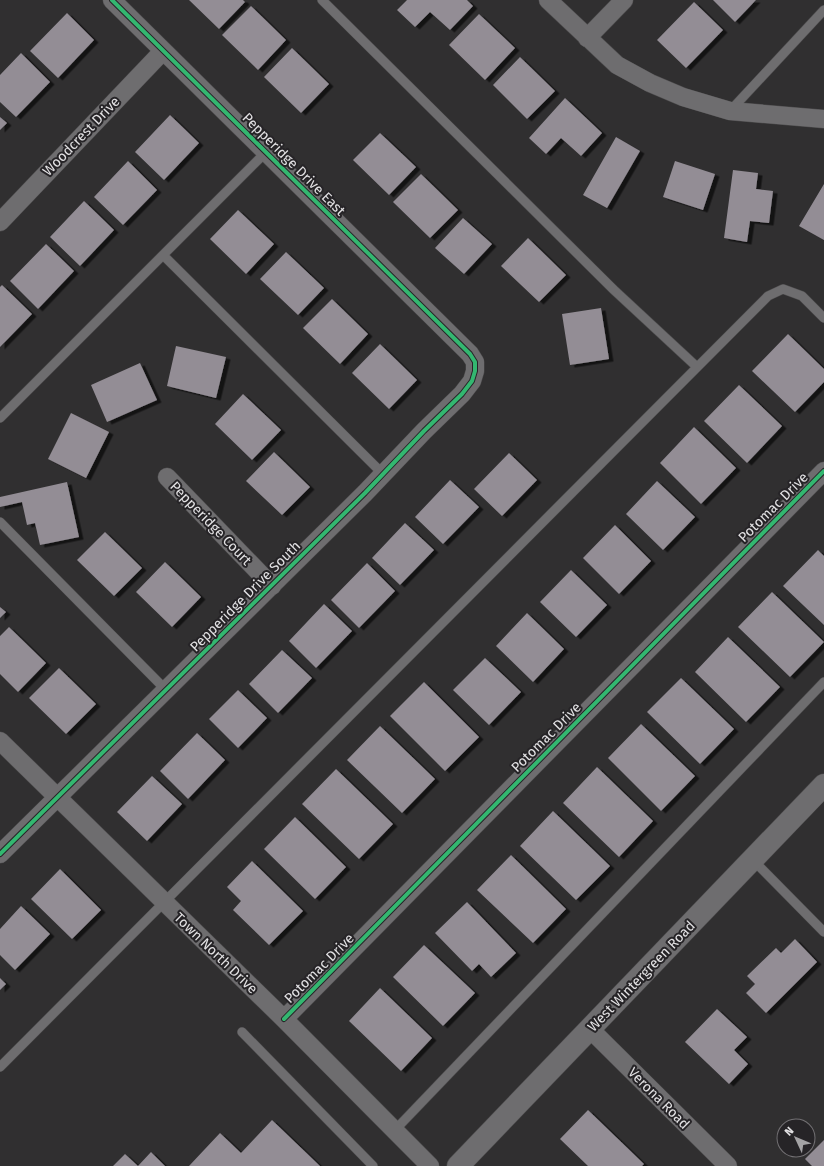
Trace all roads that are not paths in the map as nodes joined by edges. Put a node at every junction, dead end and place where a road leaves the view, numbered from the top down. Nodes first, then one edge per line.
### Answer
1 (112, 0) edge
2 (322, 0) edge
3 (548, 0) edge
4 (624, 0) edge
5 (824, 10) edge
6 (587, 38) junction
7 (163, 50) junction
8 (730, 111) junction
9 (824, 119) edge
10 (266, 152) junction
11 (0, 222) edge
12 (163, 255) junction
13 (824, 318) edge
14 (461, 344) joint
15 (696, 367) junction
16 (0, 418) edge
17 (824, 471) edge
18 (383, 474) junction
19 (166, 477) dead end
20 (0, 522) edge
21 (272, 586) junction
22 (824, 682) edge
23 (166, 690) junction
24 (0, 741) edge
25 (824, 784) edge
26 (57, 798) junction
27 (0, 854) edge
28 (752, 860) junction
29 (163, 901) junction
30 (824, 932) edge
31 (284, 1019) junction
32 (590, 1029) junction
33 (242, 1032) dead end
34 (0, 1067) edge
35 (395, 1130) junction
36 (372, 1166) edge
37 (430, 1166) edge
38 (458, 1166) edge
39 (728, 1166) edge

1 - 7 street, Pepperidge Drive East
2 - 15 lane
3 - 6 street
4 - 6 street
5 - 8 lane
6 - 8 street
7 - 10 street, Pepperidge Drive East
7 - 11 street, Woodcrest Drive
8 - 9 street
10 - 12 lane
10 - 14 street, Pepperidge Drive East
12 - 16 lane
12 - 18 lane
13 - 15 lane
14 - 18 street, Pepperidge Drive South
15 - 29 lane
17 - 31 street, Potomac Drive
18 - 21 street, Pepperidge Drive South
19 - 21 street, Pepperidge Court
20 - 23 lane
21 - 23 street, Pepperidge Drive South
22 - 35 lane
23 - 26 street, Pepperidge Drive South
24 - 26 street, Town North Drive
25 - 28 street, West Wintergreen Road
26 - 27 street, Pepperidge Drive South
26 - 29 street, Town North Drive
28 - 30 lane
28 - 32 street, West Wintergreen Road
29 - 31 street, Town North Drive
29 - 34 lane
31 - 35 street, Town North Drive
32 - 38 street, West Wintergreen Road
32 - 39 street, Verona Road
33 - 36 lane
35 - 37 street, Town North Drive

